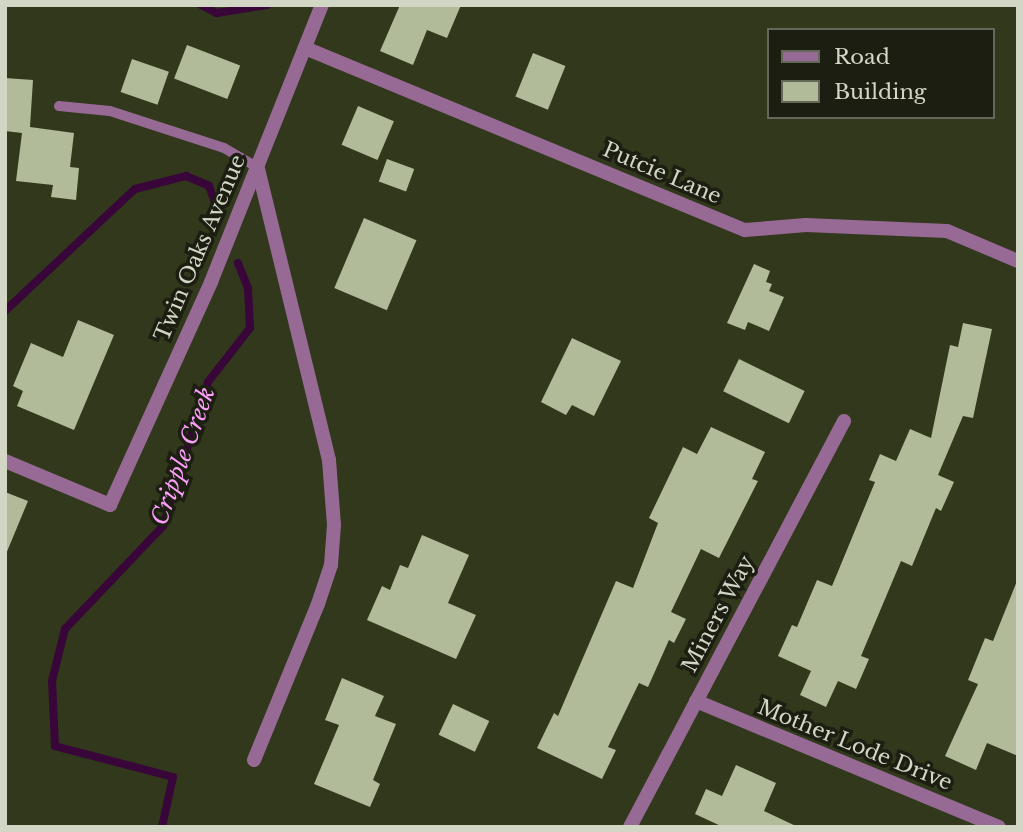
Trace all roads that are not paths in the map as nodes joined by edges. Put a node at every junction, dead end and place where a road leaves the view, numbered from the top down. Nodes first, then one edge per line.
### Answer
1 (322, 5) edge
2 (305, 48) junction
3 (59, 106) dead end
4 (258, 168) junction
5 (1018, 261) edge
6 (844, 421) dead end
7 (5, 461) edge
8 (696, 701) junction
9 (254, 760) dead end
10 (630, 827) edge
11 (999, 827) edge

1 - 2 street, Twin Oaks Avenue
2 - 4 street, Twin Oaks Avenue
2 - 5 street, Putcie Lane
3 - 4 lane
4 - 7 street, Twin Oaks Avenue
4 - 9 street
6 - 8 street, Miners Way
8 - 10 street, Miners Way
8 - 11 street, Mother Lode Drive

